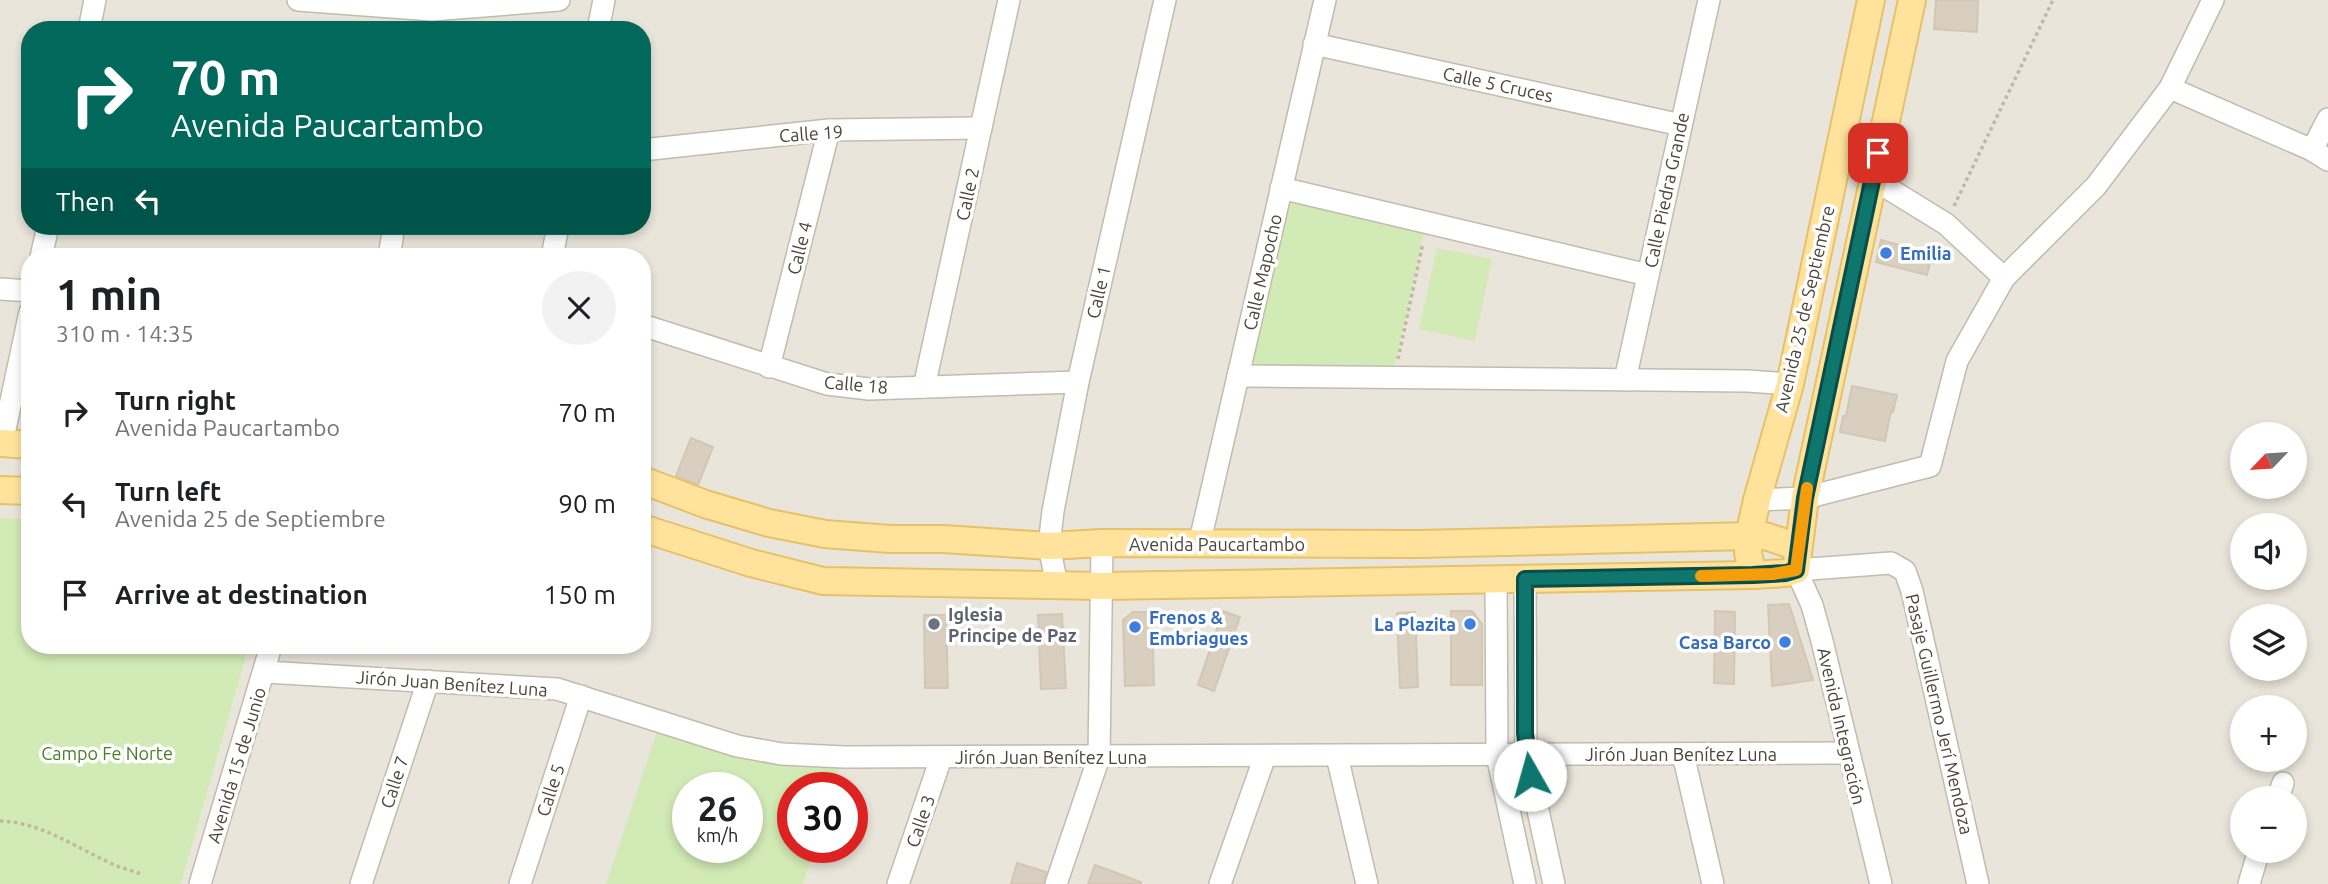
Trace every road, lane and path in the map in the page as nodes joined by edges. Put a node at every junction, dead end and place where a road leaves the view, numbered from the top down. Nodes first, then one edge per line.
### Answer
1 (95, 0) edge
2 (298, 0) edge
3 (559, 0) edge
4 (604, 0) edge
5 (1009, 0) edge
6 (1165, 0) edge
7 (1325, 0) edge
8 (1709, 0) edge
9 (1871, 0) edge
10 (1912, 0) edge
11 (2053, 0) edge
12 (2213, 0) edge
13 (430, 20) edge
14 (91, 21) edge
15 (600, 21) edge
16 (1314, 44) junction
17 (2170, 88) junction
18 (2328, 119) edge
19 (1681, 125) junction
20 (981, 128) junction
21 (829, 130) junction
22 (651, 148) edge
23 (2320, 155) edge
24 (1873, 178) junction
25 (1281, 188) junction
26 (1427, 223) junction
27 (1946, 225) junction
28 (1647, 275) junction
29 (2004, 278) junction
30 (0, 289) edge
31 (21, 290) edge
32 (651, 328) edge
33 (21, 353) edge
34 (769, 367) junction
35 (1238, 376) junction
36 (1394, 378) junction
37 (1625, 380) junction
38 (1078, 382) junction
39 (1790, 384) junction
40 (924, 387) junction
41 (1, 443) edge
42 (21, 444) edge
43 (651, 484) edge
44 (0, 490) edge
45 (21, 491) edge
46 (1805, 498) junction
47 (1757, 500) junction
48 (651, 531) edge
49 (1749, 536) junction
50 (1102, 543) junction
51 (1199, 545) junction
52 (1049, 546) junction
53 (1797, 559) junction
54 (1753, 575) junction
55 (1525, 579) junction
56 (1496, 580) junction
57 (1057, 585) junction
58 (1102, 586) junction
59 (269, 654) edge
60 (265, 672) junction
61 (428, 681) junction
62 (581, 696) junction
63 (1848, 753) junction
64 (1683, 754) junction
65 (1497, 755) junction
66 (1526, 755) junction
67 (1265, 756) junction
68 (1337, 756) junction
69 (1099, 757) junction
70 (941, 758) junction
71 (0, 821) edge
72 (2255, 863) edge
73 (141, 874) dead end
74 (200, 884) edge
75 (361, 884) edge
76 (520, 884) edge
77 (898, 884) edge
78 (1056, 884) edge
79 (1220, 884) edge
80 (1367, 884) edge
81 (1525, 884) edge
82 (1555, 884) edge
83 (1713, 884) edge
84 (1881, 884) edge
85 (1978, 884) edge
86 (2249, 884) edge

1 - 14 street
2 - 13 street
3 - 13 street
4 - 15 street
5 - 20 street, Calle 2
6 - 38 street, Calle 1
7 - 16 street, Calle Mapocho
8 - 19 street, Calle Piedra Grande
9 - 39 main road, Avenida 25 de Septiembre
10 - 24 main road
11 - 27 path
12 - 17 street
16 - 19 street, Calle 5 Cruces
16 - 25 street, Calle Mapocho
17 - 23 street
17 - 29 street
18 - 23 street
19 - 28 street, Calle Piedra Grande
20 - 21 street, Calle 19
20 - 40 street, Calle 2
21 - 22 street, Calle 19
21 - 34 street, Calle 4
24 - 27 street
24 - 46 main road
25 - 26 street
25 - 35 street, Calle Mapocho
26 - 28 street
26 - 36 path
27 - 29 street
28 - 37 street, Calle Piedra Grande
29 - 46 street
30 - 31 street
32 - 34 street, Calle 18
33 - 41 street
34 - 40 street, Calle 18
35 - 36 street
35 - 51 street, Calle Mapocho
36 - 37 street
37 - 39 street
38 - 40 street, Calle 18
38 - 52 street, Calle 1
39 - 47 main road, Avenida 25 de Septiembre
41 - 42 main road
43 - 52 main road, Avenida Paucartambo
44 - 45 main road
46 - 47 street
46 - 53 main road
47 - 49 main road, Avenida 25 de Septiembre
48 - 57 main road
49 - 51 main road, Avenida Paucartambo
49 - 53 main road, Avenida Paucartambo
49 - 54 main road, Avenida 25 de Septiembre
50 - 51 main road, Avenida Paucartambo
50 - 52 main road, Avenida Paucartambo
50 - 58 street
52 - 57 street, Calle 1
53 - 54 main road
53 - 63 street, Avenida Integración
53 - 85 street, Pasaje Guillermo Jerí Mendoza
54 - 55 main road
55 - 56 main road
55 - 66 street
56 - 58 main road
56 - 65 street
57 - 58 main road
58 - 69 street
59 - 60 street, Avenida 15 de Junio
60 - 61 street, Jirón Juan Benítez Luna
60 - 74 street, Avenida 15 de Junio
61 - 62 street, Jirón Juan Benítez Luna
61 - 75 street, Calle 7
62 - 70 street, Jirón Juan Benítez Luna
62 - 76 street, Calle 5
63 - 64 street, Jirón Juan Benítez Luna
63 - 84 street, Avenida Integración
64 - 66 street, Jirón Juan Benítez Luna
64 - 83 street
65 - 66 street, Jirón Juan Benítez Luna
65 - 68 street, Jirón Juan Benítez Luna
65 - 81 street
66 - 82 street
67 - 68 street, Jirón Juan Benítez Luna
67 - 69 street, Jirón Juan Benítez Luna
67 - 79 street
68 - 80 street
69 - 70 street, Jirón Juan Benítez Luna
69 - 78 street
70 - 77 street, Calle 3
71 - 73 path
72 - 86 street

